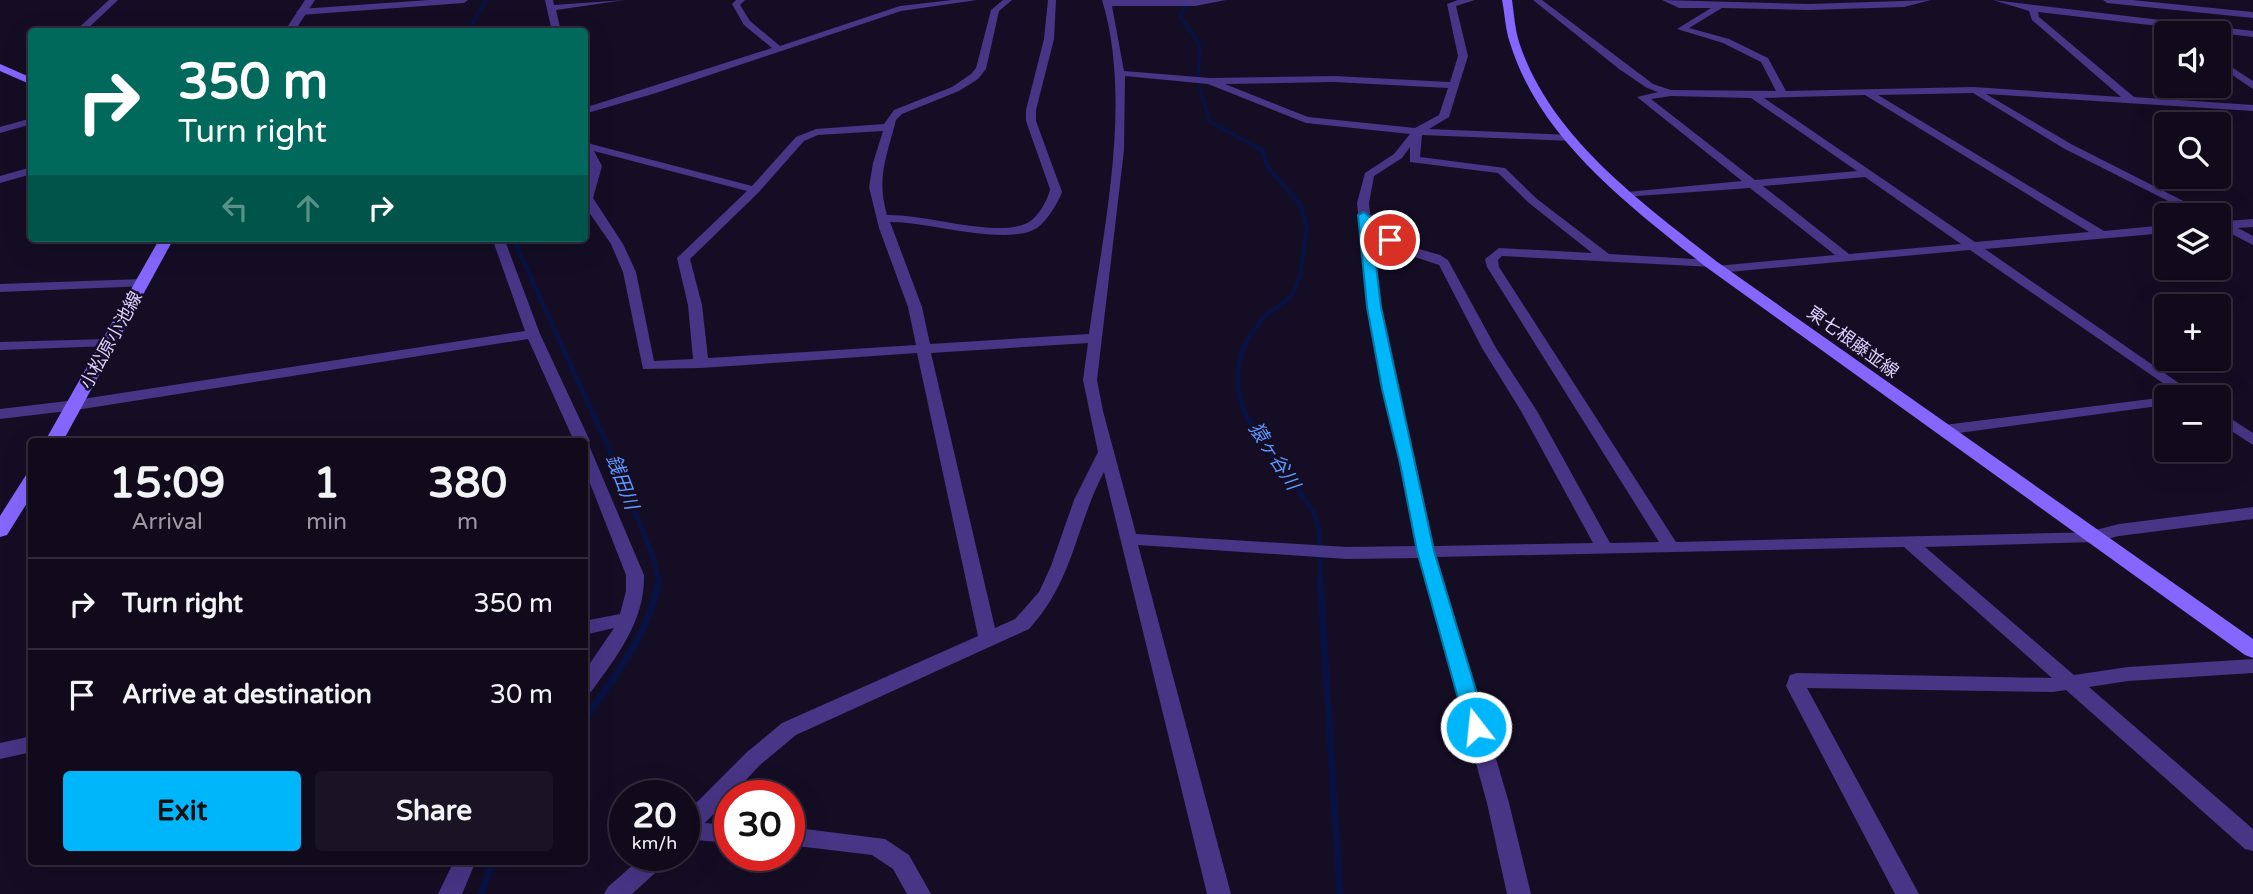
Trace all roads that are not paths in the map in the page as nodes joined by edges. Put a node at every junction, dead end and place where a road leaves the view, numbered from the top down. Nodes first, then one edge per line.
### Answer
1 (114, 0) edge
2 (310, 0) edge
3 (464, 0) edge
4 (621, 0) edge
5 (741, 0) edge
6 (964, 0) edge
7 (973, 0) edge
8 (1008, 0) edge
9 (1052, 0) edge
10 (1222, 0) edge
11 (1471, 0) edge
12 (1507, 0) edge
13 (1536, 0) edge
14 (1666, 0) edge
15 (1927, 0) edge
16 (1997, 0) edge
17 (2061, 0) edge
18 (2107, 0) edge
19 (1106, 1) edge
20 (550, 4) edge
21 (1719, 7) junction
22 (2031, 8) junction
23 (300, 12) junction
24 (2253, 15) edge
25 (2154, 23) edge
26 (82, 28) edge
27 (291, 28) edge
28 (556, 28) edge
29 (2231, 32) edge
30 (2253, 34) edge
31 (779, 49) junction
32 (0, 67) edge
33 (2231, 70) edge
34 (1120, 73) junction
35 (28, 80) edge
36 (1210, 81) junction
37 (1455, 85) junction
38 (2253, 86) edge
39 (1973, 90) junction
40 (1865, 92) junction
41 (1670, 93) junction
42 (1782, 94) junction
43 (1753, 95) junction
44 (2131, 100) junction
45 (2253, 108) edge
46 (588, 110) edge
47 (28, 122) edge
48 (889, 127) junction
49 (0, 130) edge
50 (1417, 131) junction
51 (1572, 138) junction
52 (588, 144) edge
53 (588, 148) edge
54 (28, 171) edge
55 (1866, 174) junction
56 (0, 180) edge
57 (1749, 183) junction
58 (755, 190) junction
59 (588, 194) edge
60 (1627, 195) junction
61 (588, 200) edge
62 (2181, 203) edge
63 (1364, 215) junction
64 (883, 219) junction
65 (2253, 223) edge
66 (2231, 224) edge
67 (2231, 229) edge
68 (2154, 230) edge
69 (2101, 234) junction
70 (2253, 241) edge
71 (165, 242) edge
72 (499, 242) edge
73 (1974, 246) junction
74 (1844, 256) junction
75 (1607, 259) junction
76 (1715, 266) junction
77 (142, 283) junction
78 (0, 288) edge
79 (533, 334) junction
80 (1097, 338) junction
81 (107, 343) junction
82 (0, 346) edge
83 (923, 348) junction
84 (701, 364) junction
85 (2175, 385) edge
86 (2154, 403) edge
87 (76, 405) junction
88 (0, 414) edge
89 (2231, 424) edge
90 (1944, 430) junction
91 (56, 438) edge
92 (581, 438) edge
93 (2253, 440) edge
94 (1107, 451) junction
95 (588, 457) edge
96 (28, 486) edge
97 (2253, 513) edge
98 (0, 531) edge
99 (2095, 536) junction
100 (1128, 539) junction
101 (1909, 542) junction
102 (1671, 548) junction
103 (1605, 549) junction
104 (1426, 551) junction
105 (627, 619) junction
106 (588, 627) edge
107 (989, 640) junction
108 (2253, 650) edge
109 (2253, 666) edge
110 (588, 681) edge
111 (2067, 681) junction
112 (28, 745) edge
113 (0, 751) edge
114 (700, 813) edge
115 (805, 838) edge
116 (2253, 842) edge
117 (463, 865) edge
118 (641, 871) edge
119 (450, 894) edge
120 (616, 894) edge
121 (919, 894) edge
122 (1219, 894) edge
123 (1520, 894) edge
124 (1907, 894) edge

1 - 26 street
2 - 23 street
3 - 23 street
4 - 20 street
5 - 31 street
6 - 7 street
6 - 31 street
8 - 48 street
9 - 64 street
10 - 19 street
11 - 37 street
12 - 51 main road, 東七根藤並線
13 - 41 street
14 - 21 street
15 - 21 street
16 - 22 street
17 - 22 street
18 - 24 street
19 - 34 street
20 - 28 street
21 - 42 street
22 - 25 street
22 - 44 street
23 - 27 street
29 - 30 street
31 - 46 street
32 - 35 main road
33 - 38 street
34 - 36 street
34 - 80 street
36 - 37 street
36 - 50 street
37 - 50 street
39 - 40 street
39 - 44 street
39 - 62 street
40 - 42 street
40 - 69 street
41 - 43 street
41 - 57 street
42 - 43 street
43 - 55 street
44 - 45 street
47 - 49 street
48 - 58 street
48 - 64 street
50 - 51 street
50 - 63 street
50 - 75 street
51 - 60 main road, 東七根藤並線
52 - 58 street
53 - 59 street
54 - 56 street
55 - 57 street
55 - 73 street
57 - 60 street
57 - 74 street
58 - 84 street
60 - 76 main road, 東七根藤並線
61 - 84 street
63 - 103 street
63 - 104 street
64 - 83 street
65 - 66 street
67 - 70 street
68 - 69 street
69 - 73 street
71 - 77 main road, 小松原小池線
72 - 79 street
73 - 74 street
73 - 85 street
74 - 76 street
75 - 76 street
75 - 102 street
76 - 90 main road, 東七根藤並線
77 - 78 street
77 - 81 main road, 小松原小池線
79 - 87 street
79 - 92 street
80 - 83 street
80 - 94 street
81 - 82 street
81 - 87 main road, 小松原小池線
83 - 84 street
83 - 107 street
86 - 90 street
87 - 88 street
87 - 91 main road, 小松原小池線
89 - 93 street
90 - 99 main road, 東七根藤並線
94 - 100 street
94 - 107 street
95 - 105 street
96 - 98 main road
97 - 99 street
99 - 101 street
99 - 108 main road, 東七根藤並線
100 - 104 street
100 - 122 street
101 - 102 street
101 - 111 street
102 - 103 street
103 - 104 street
104 - 123 street
105 - 106 street
105 - 110 street
107 - 114 street
109 - 111 street
111 - 116 street
111 - 124 street
112 - 113 street
115 - 121 street
117 - 119 street
118 - 120 street

